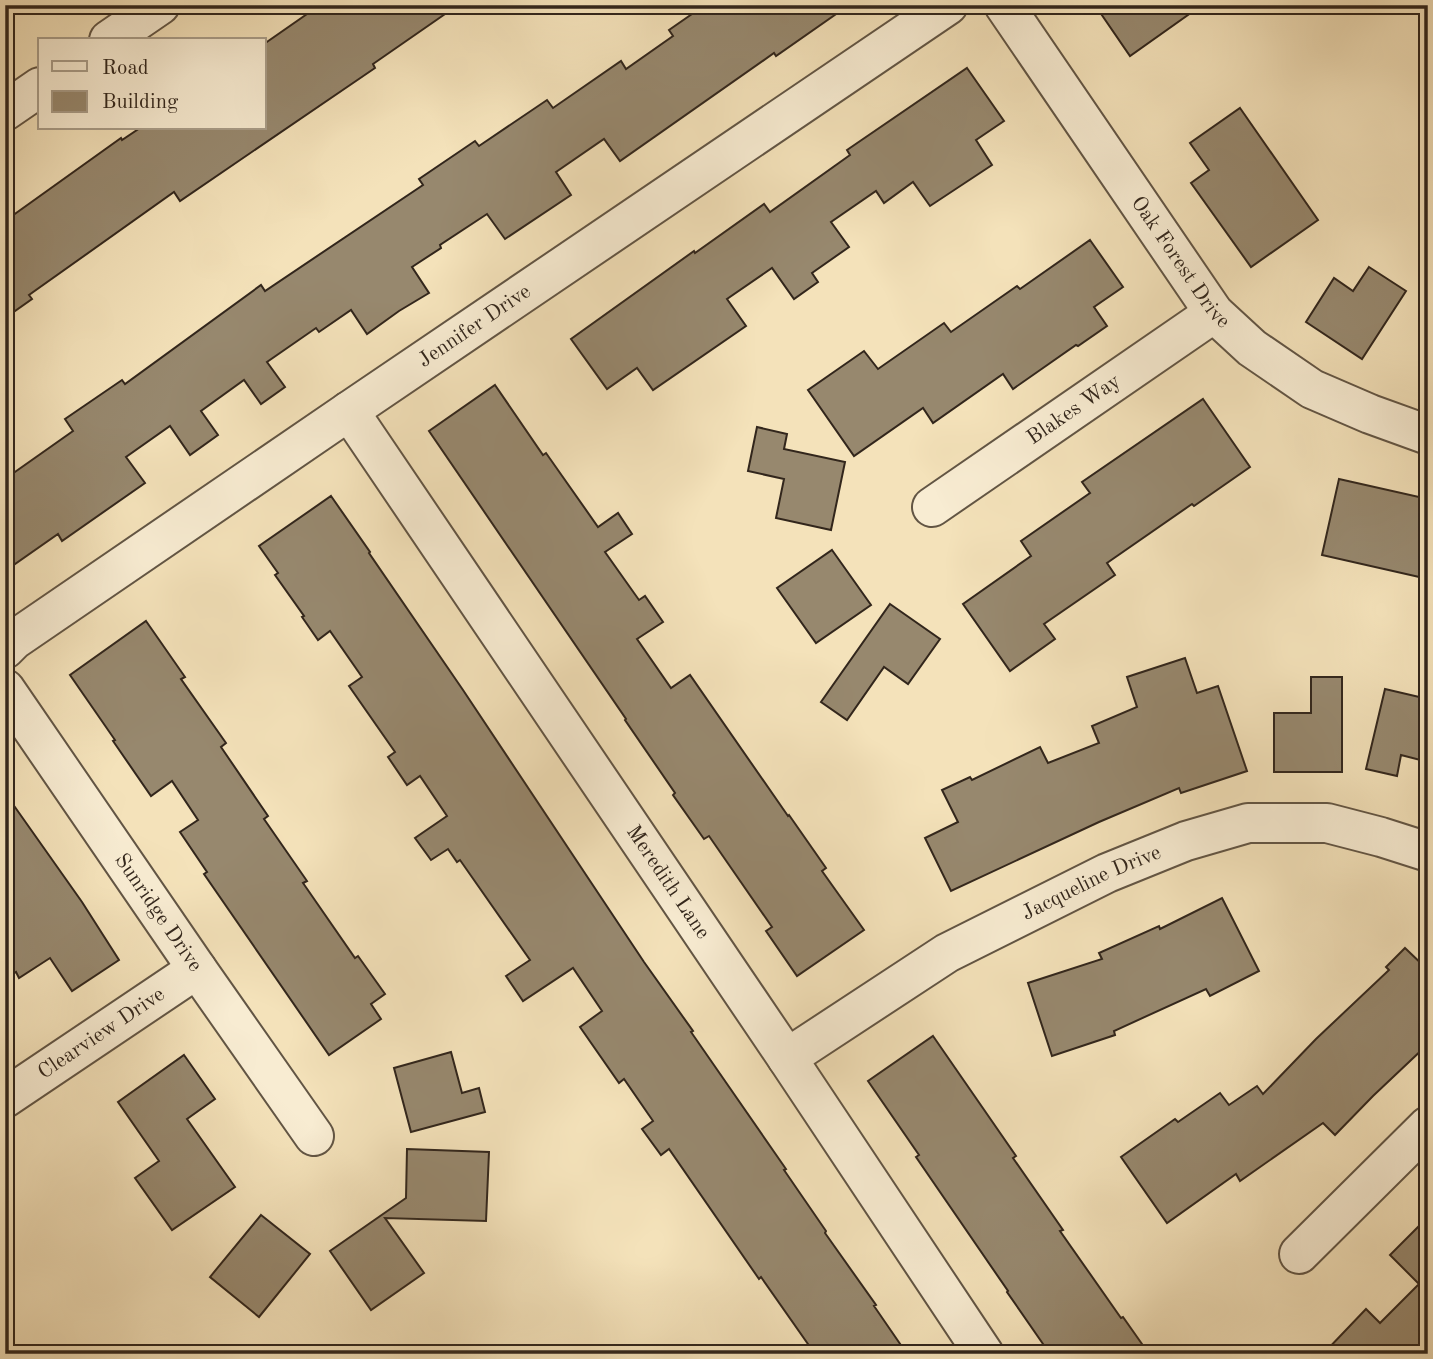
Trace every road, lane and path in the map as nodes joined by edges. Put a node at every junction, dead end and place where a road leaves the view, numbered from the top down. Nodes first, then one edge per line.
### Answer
1 (160, 5) edge
2 (948, 5) edge
3 (1004, 5) edge
4 (112, 38) edge
5 (38, 88) edge
6 (5, 111) edge
7 (1214, 313) junction
8 (349, 411) junction
9 (1428, 435) edge
10 (932, 507) dead end
11 (5, 649) edge
12 (5, 689) edge
13 (1428, 852) edge
14 (197, 969) junction
15 (787, 1058) junction
16 (5, 1098) edge
17 (1428, 1126) edge
18 (314, 1136) dead end
19 (1299, 1254) dead end
20 (984, 1354) edge

1 - 4 street
2 - 8 street, Jennifer Drive
3 - 7 street, Oak Forest Drive
5 - 6 street
7 - 9 street, Oak Forest Drive
7 - 10 street, Blakes Way
8 - 11 street, Jennifer Drive
8 - 15 street, Meredith Lane
12 - 14 street, Sunridge Drive
13 - 15 street, Jacqueline Drive
14 - 16 street, Clearview Drive
14 - 18 street, Sunridge Drive
15 - 20 street, Meredith Lane
17 - 19 street

